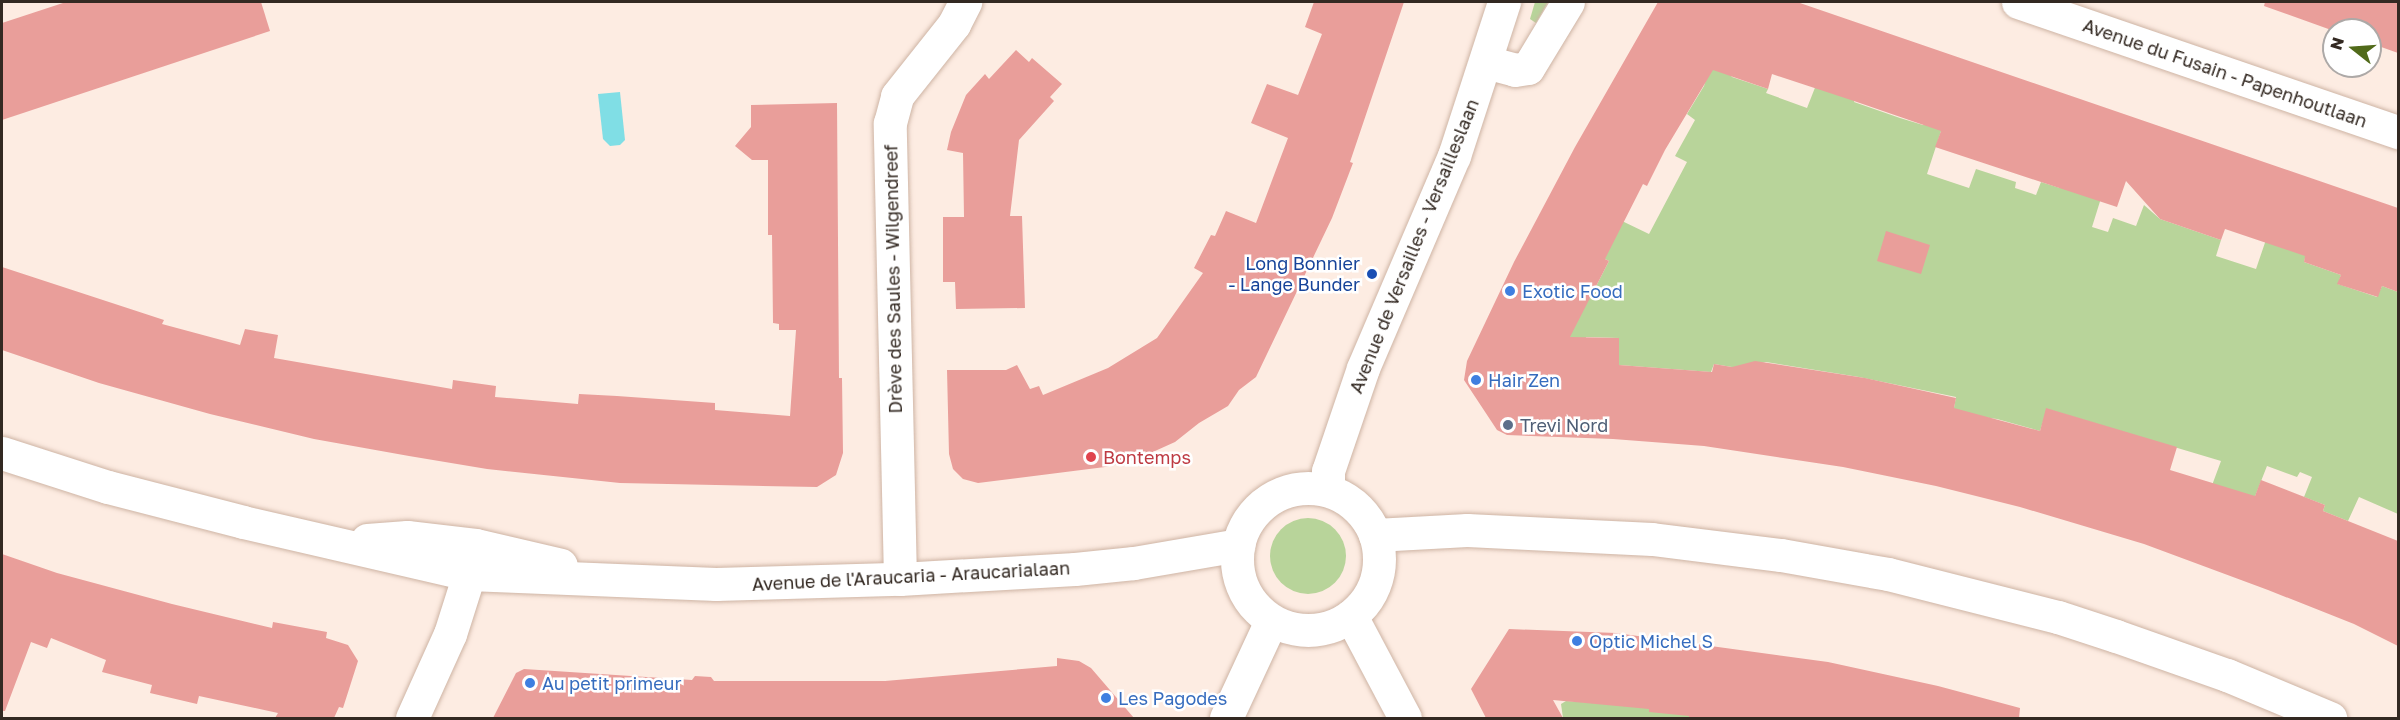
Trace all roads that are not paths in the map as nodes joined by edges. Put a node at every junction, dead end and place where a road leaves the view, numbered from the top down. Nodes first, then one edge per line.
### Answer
1 (965, 2) edge
2 (1504, 2) edge
3 (1568, 2) edge
4 (2018, 2) edge
5 (1486, 62) junction
6 (2398, 132) edge
7 (2, 453) edge
8 (1328, 490) junction
9 (1375, 535) junction
10 (336, 544) junction
11 (1238, 544) junction
12 (544, 561) junction
13 (468, 574) junction
14 (583, 577) junction
15 (900, 579) junction
16 (1351, 616) junction
17 (1271, 621) junction
18 (412, 718) edge
19 (1226, 718) edge
20 (1405, 718) edge
21 (2330, 718) edge

1 - 15 street, Drève des Saules - Wilgendreef
2 - 5 street, Avenue de Versailles - Versailleslaan
3 - 5 street
4 - 6 street, Avenue du Fusain - Papenhoutlaan
5 - 8 street, Avenue de Versailles - Versailleslaan
7 - 10 street, Avenue de l'Araucaria - Araucarialaan
8 - 9 street
8 - 11 street
9 - 16 street
9 - 21 street
10 - 12 street, Avenue de l'Araucaria - Araucarialaan
10 - 13 street, Avenue de l'Araucaria - Araucarialaan
11 - 15 street, Avenue de l'Araucaria - Araucarialaan
11 - 17 street
12 - 13 street, Avenue de l'Araucaria - Araucarialaan
12 - 14 street, Avenue de l'Araucaria - Araucarialaan
13 - 14 street, Avenue de l'Araucaria - Araucarialaan
13 - 18 street
14 - 15 street, Avenue de l'Araucaria - Araucarialaan
16 - 17 street
16 - 20 street
17 - 19 street

